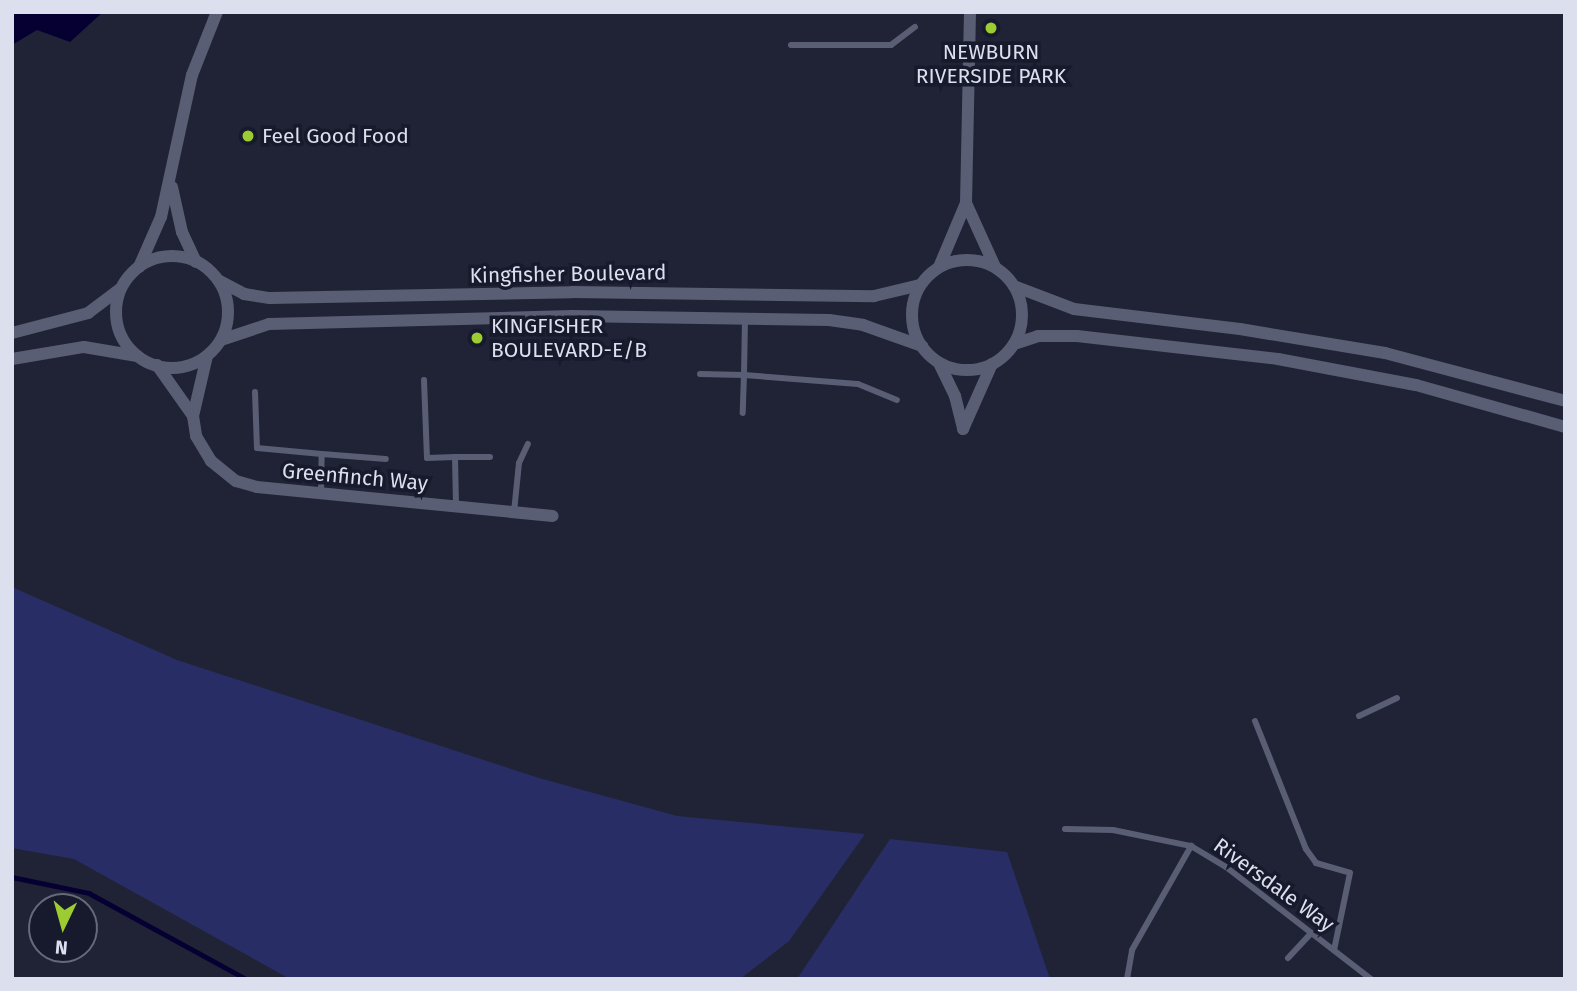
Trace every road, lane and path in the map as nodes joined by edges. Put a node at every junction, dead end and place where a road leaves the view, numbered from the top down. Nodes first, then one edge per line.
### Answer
1 (216, 12) edge
2 (970, 12) edge
3 (915, 27) dead end
4 (791, 45) dead end
5 (171, 183) junction
6 (966, 203) junction
7 (195, 262) junction
8 (139, 267) junction
9 (939, 267) junction
10 (995, 268) junction
11 (218, 280) junction
12 (920, 285) junction
13 (1014, 286) junction
14 (121, 289) junction
15 (745, 318) junction
16 (12, 333) edge
17 (221, 340) junction
18 (1014, 344) junction
19 (922, 346) junction
20 (137, 356) junction
21 (207, 356) junction
22 (12, 359) edge
23 (938, 362) junction
24 (992, 364) junction
25 (156, 365) junction
26 (700, 374) dead end
27 (744, 375) junction
28 (424, 380) dead end
29 (255, 392) dead end
30 (897, 400) dead end
31 (1565, 401) edge
32 (743, 413) dead end
33 (193, 416) junction
34 (1565, 428) edge
35 (527, 444) dead end
36 (322, 454) junction
37 (454, 457) junction
38 (491, 457) dead end
39 (386, 459) dead end
40 (321, 493) junction
41 (456, 506) junction
42 (514, 512) junction
43 (553, 516) dead end
44 (1397, 698) dead end
45 (1359, 716) dead end
46 (1255, 721) dead end
47 (1065, 829) dead end
48 (1192, 846) junction
49 (1311, 933) junction
50 (1334, 950) junction
51 (1288, 958) dead end
52 (1127, 979) edge
53 (1371, 979) edge

1 - 5 street
2 - 6 street
3 - 4 lane
5 - 7 street
5 - 8 street
6 - 9 street
6 - 10 street
7 - 8 street
7 - 11 street
8 - 14 street
9 - 10 street
9 - 12 street
10 - 13 street
11 - 12 street, Kingfisher Boulevard
11 - 17 street
12 - 19 street
13 - 18 street
13 - 31 street
14 - 16 street
14 - 20 street
15 - 17 street, Kingfisher Boulevard
15 - 19 street, Kingfisher Boulevard
15 - 27 lane
17 - 21 street
18 - 24 street
18 - 34 street
19 - 23 street
20 - 22 street
20 - 25 street
21 - 25 street
21 - 33 street
23 - 24 street
23 - 24 street
25 - 33 street, Greenfinch Way
26 - 27 lane
27 - 30 lane
27 - 32 lane
28 - 37 lane
29 - 36 lane
33 - 40 street, Greenfinch Way
35 - 42 lane
36 - 39 lane
36 - 40 lane
37 - 38 lane
37 - 41 lane
40 - 41 street, Greenfinch Way
41 - 42 street, Greenfinch Way
42 - 43 street, Greenfinch Way
44 - 45 lane
46 - 50 lane
47 - 48 lane, Riversdale Way
48 - 49 lane, Riversdale Way
48 - 52 lane
49 - 50 lane, Riversdale Way
49 - 51 lane
50 - 53 lane, Riversdale Way

